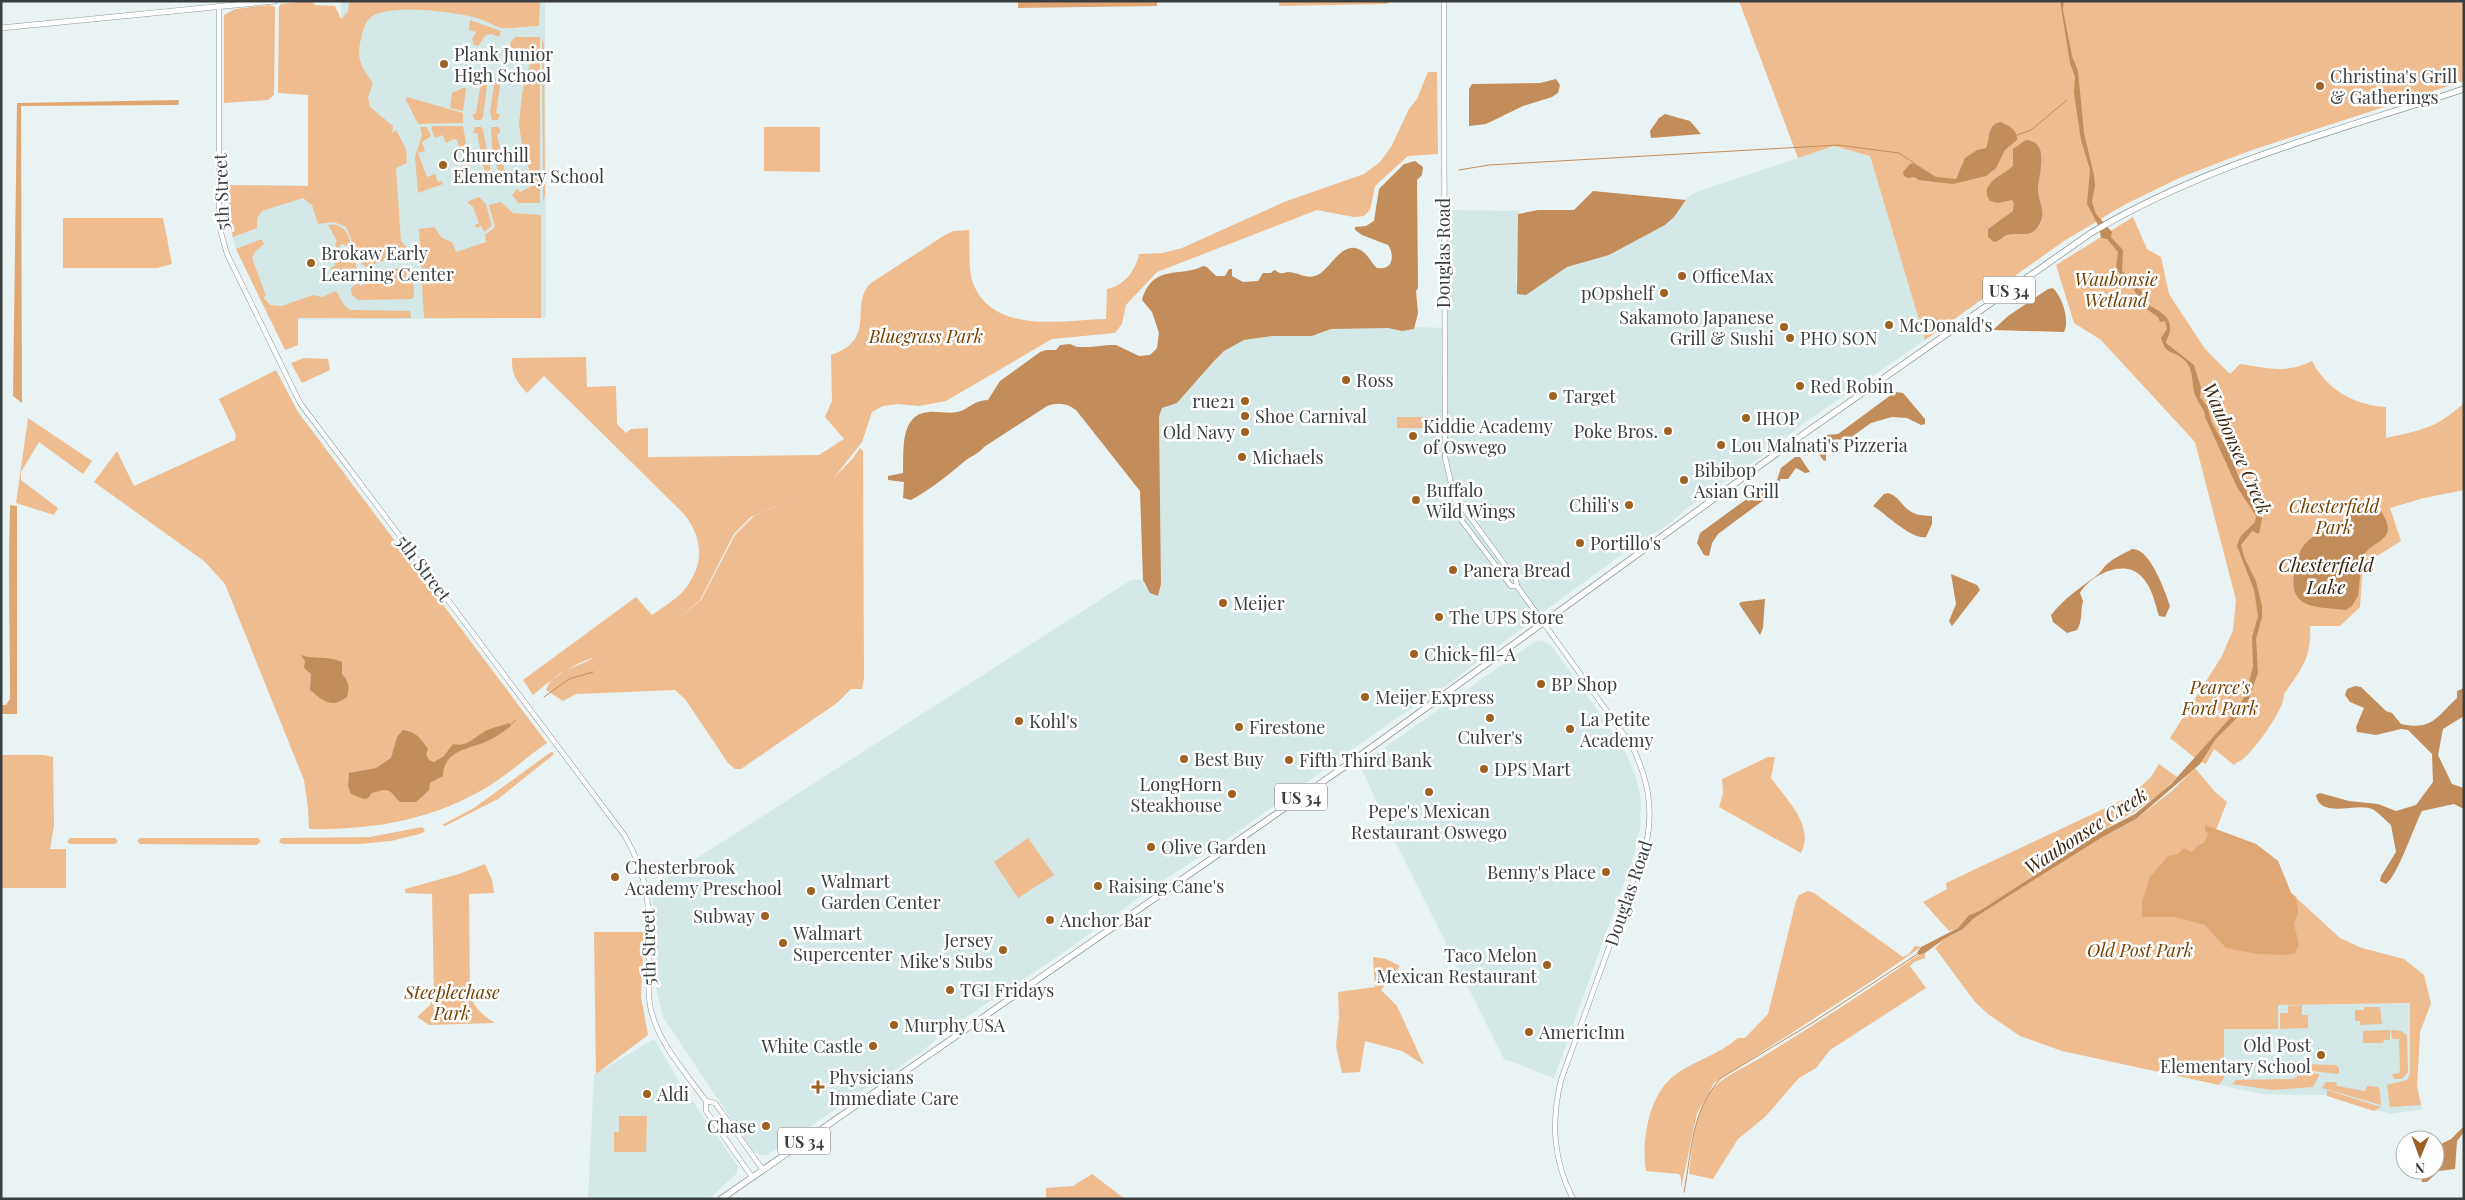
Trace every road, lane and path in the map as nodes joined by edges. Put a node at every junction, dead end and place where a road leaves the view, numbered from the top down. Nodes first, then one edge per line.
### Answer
1 (275, 1) edge
2 (1444, 1) edge
3 (219, 7) junction
4 (1, 28) edge
5 (2464, 89) edge
6 (1458, 503) junction
7 (1517, 586) junction
8 (1543, 623) junction
9 (706, 1101) junction
10 (763, 1170) junction
11 (752, 1178) junction
12 (721, 1199) edge
13 (1573, 1199) edge

1 - 3 main road
2 - 6 street, Douglas Road
3 - 4 main road
3 - 9 street, 5th Street
5 - 8 main road, US 34
6 - 7 street, Douglas Road
6 - 7 street, Douglas Road
7 - 8 street, Douglas Road
8 - 10 main road, US 34
8 - 13 street, Douglas Road
9 - 10 street, 5th Street
9 - 11 street, 5th Street
10 - 11 main road, US 34
11 - 12 main road, US 34

